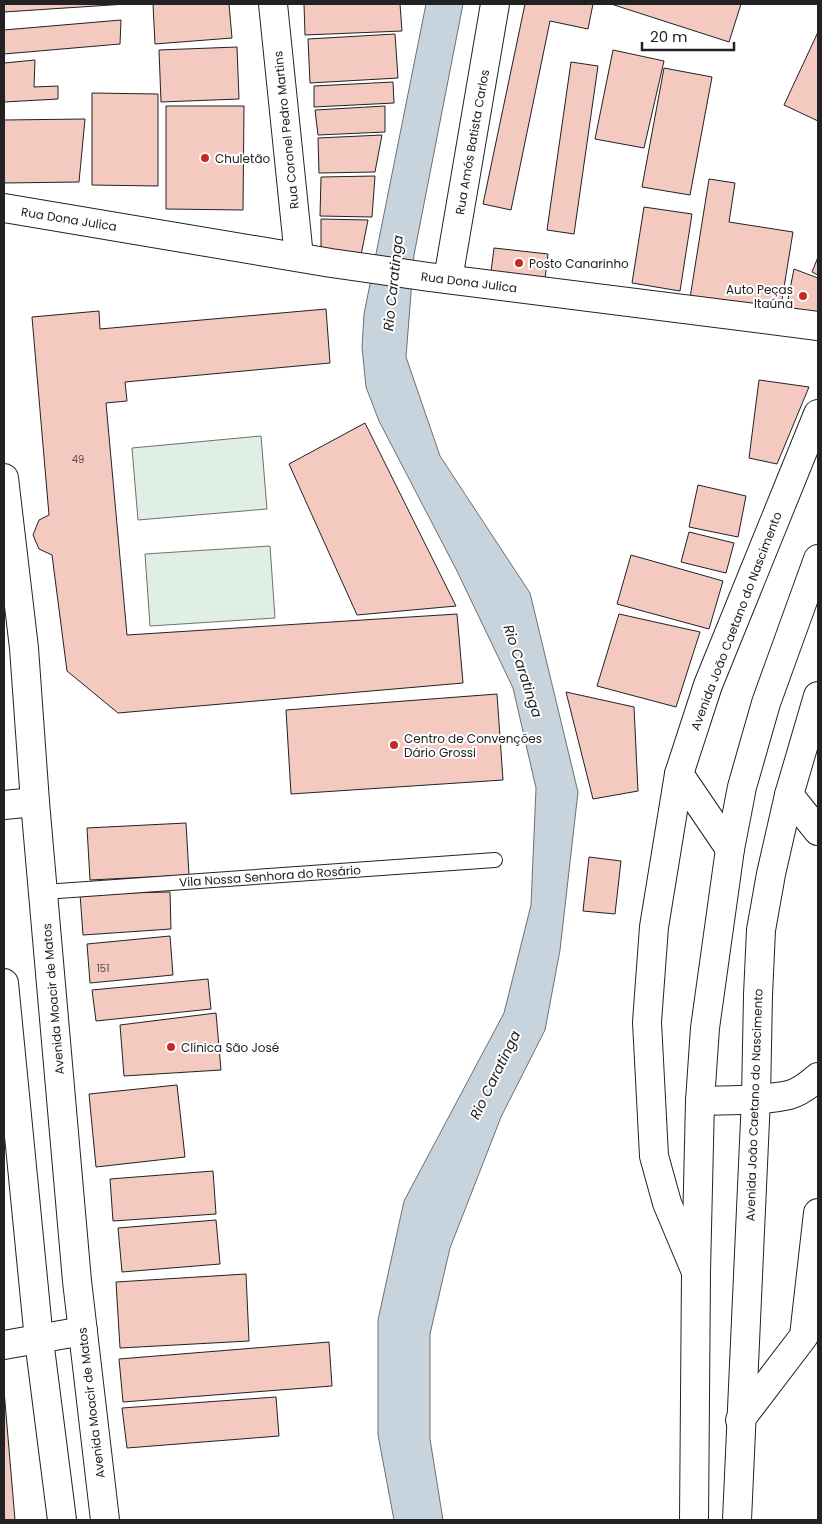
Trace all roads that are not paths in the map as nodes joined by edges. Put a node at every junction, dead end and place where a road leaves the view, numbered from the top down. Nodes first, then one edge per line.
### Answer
1 (273, 4) edge
2 (495, 4) edge
3 (4, 208) edge
4 (298, 257) junction
5 (439, 278) junction
6 (818, 326) edge
7 (818, 414) edge
8 (4, 478) edge
9 (818, 559) edge
10 (818, 696) edge
11 (679, 774) junction
12 (790, 795) junction
13 (35, 802) junction
14 (4, 805) edge
15 (818, 831) edge
16 (730, 849) junction
17 (495, 860) dead end
18 (44, 892) junction
19 (4, 983) edge
20 (818, 1077) edge
21 (756, 1098) junction
22 (700, 1101) junction
23 (818, 1213) edge
24 (696, 1272) junction
25 (83, 1331) junction
26 (39, 1340) junction
27 (4, 1345) edge
28 (740, 1420) junction
29 (62, 1520) edge
30 (105, 1520) edge
31 (694, 1520) edge
32 (737, 1520) edge

1 - 4 main road, Rua Coronel Pedro Martins
2 - 5 main road, Rua Amós Batista Carlos
3 - 4 main road, Rua Dona Julica
4 - 5 main road, Rua Dona Julica
5 - 6 main road, Rua Dona Julica
7 - 11 main road, Avenida João Caetano do Nascimento
8 - 13 main road, Avenida Moacir de Matos
9 - 16 main road, Avenida João Caetano do Nascimento
10 - 12 main road, Avenida João Caetano do Nascimento
11 - 16 main road
11 - 24 main road, Avenida João Caetano do Nascimento
12 - 15 main road
12 - 21 main road, Avenida João Caetano do Nascimento
13 - 14 main road
13 - 18 main road, Avenida Moacir de Matos
16 - 22 main road, Avenida João Caetano do Nascimento
17 - 18 lane, Vila Nossa Senhora do Rosário
18 - 25 main road, Avenida Moacir de Matos
19 - 26 main road
20 - 21 main road
21 - 22 main road
21 - 28 main road, Avenida João Caetano do Nascimento
22 - 24 main road, Avenida João Caetano do Nascimento
23 - 28 main road
24 - 31 main road, Avenida João Caetano do Nascimento
25 - 26 main road
25 - 30 main road, Avenida Moacir de Matos
26 - 27 main road
26 - 29 main road
28 - 32 main road, Avenida João Caetano do Nascimento

